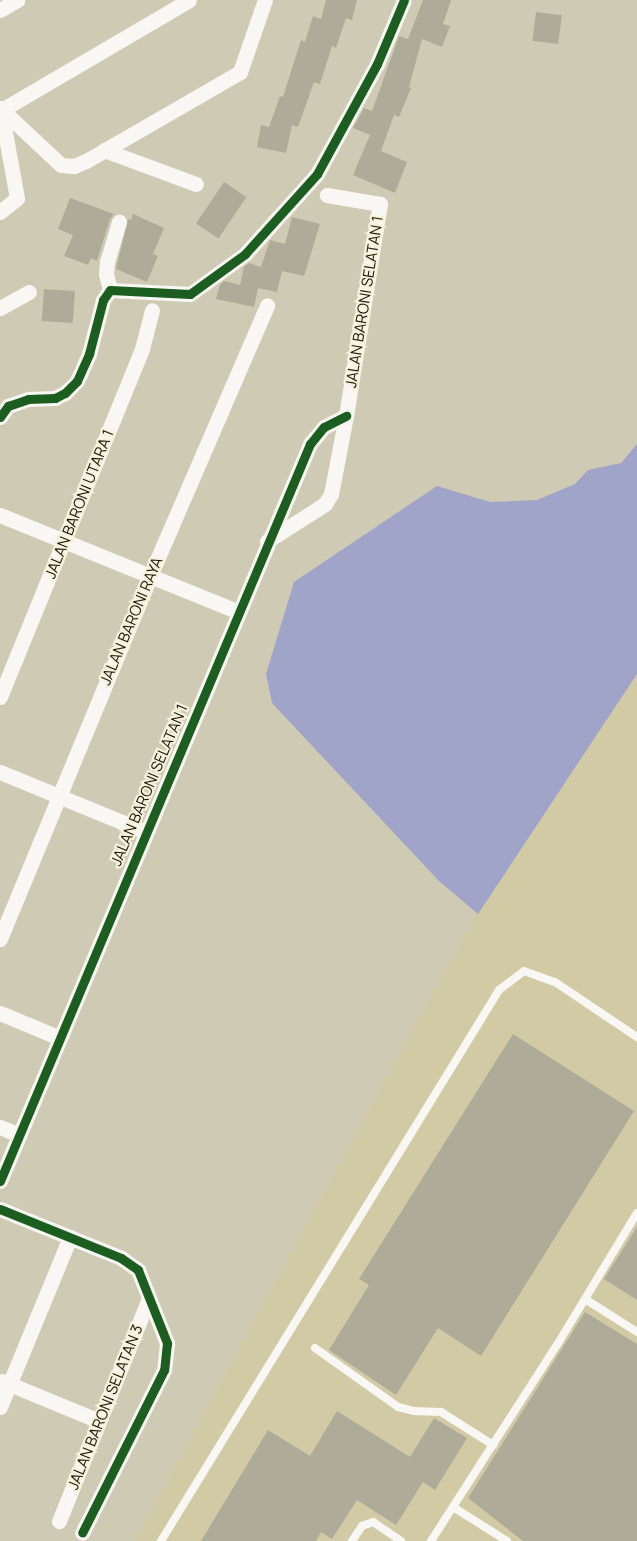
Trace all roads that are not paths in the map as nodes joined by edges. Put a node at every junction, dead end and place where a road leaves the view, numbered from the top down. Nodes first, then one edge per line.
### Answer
1 (17, 0) edge
2 (189, 0) edge
3 (265, 0) edge
4 (404, 0) edge
5 (0, 10) edge
6 (0, 109) edge
7 (104, 150) junction
8 (196, 184) dead end
9 (327, 195) dead end
10 (0, 212) edge
11 (119, 222) dead end
12 (110, 291) junction
13 (29, 292) dead end
14 (267, 305) dead end
15 (0, 308) edge
16 (152, 310) dead end
17 (346, 416) junction
18 (0, 417) edge
19 (0, 515) edge
20 (64, 541) junction
21 (267, 541) junction
22 (150, 576) junction
23 (237, 611) junction
24 (0, 697) edge
25 (0, 772) edge
26 (59, 796) junction
27 (146, 832) junction
28 (0, 939) edge
29 (0, 1013) edge
30 (637, 1037) edge
31 (60, 1038) junction
32 (0, 1126) edge
33 (19, 1135) junction
34 (0, 1181) edge
35 (0, 1209) edge
36 (637, 1213) edge
37 (70, 1237) junction
38 (149, 1298) junction
39 (585, 1299) junction
40 (637, 1332) edge
41 (315, 1348) dead end
42 (5, 1382) edge
43 (0, 1407) edge
44 (99, 1421) junction
45 (493, 1445) junction
46 (453, 1507) junction
47 (59, 1521) dead end
48 (82, 1533) dead end
49 (161, 1541) edge
50 (352, 1541) edge
51 (402, 1541) edge
52 (431, 1541) edge
53 (507, 1541) edge

1 - 5 street
2 - 6 street
3 - 7 street
4 - 12 street
6 - 7 street
6 - 10 street
7 - 8 street
9 - 17 street, JALAN BARONI SELATAN 1
11 - 12 street
12 - 18 street
13 - 15 street
14 - 22 street, JALAN BARONI RAYA
16 - 20 street, JALAN BARONI UTARA 1
17 - 21 street, JALAN BARONI SELATAN 1
17 - 21 street, JALAN BARONI SELATAN 1
19 - 20 street
20 - 22 street
20 - 24 street, JALAN BARONI UTARA 1
21 - 23 street, JALAN BARONI SELATAN 1
22 - 23 street
22 - 26 street, JALAN BARONI RAYA
23 - 27 street, JALAN BARONI SELATAN 1
25 - 26 street
26 - 27 street
26 - 28 street, JALAN BARONI RAYA
27 - 31 street, JALAN BARONI SELATAN 1
29 - 31 street
30 - 49 lane
31 - 33 street, JALAN BARONI SELATAN 1
32 - 33 street
33 - 34 street, JALAN BARONI SELATAN 1
35 - 37 street
36 - 39 lane
37 - 38 street
37 - 42 street
38 - 44 street, JALAN BARONI SELATAN 3
38 - 48 street, JALAN BARONI SELATAN 3
39 - 40 lane
39 - 45 lane
41 - 45 lane
42 - 43 street
42 - 44 street
44 - 47 street, JALAN BARONI SELATAN 3
45 - 46 lane
46 - 52 lane
46 - 53 lane
50 - 51 lane

